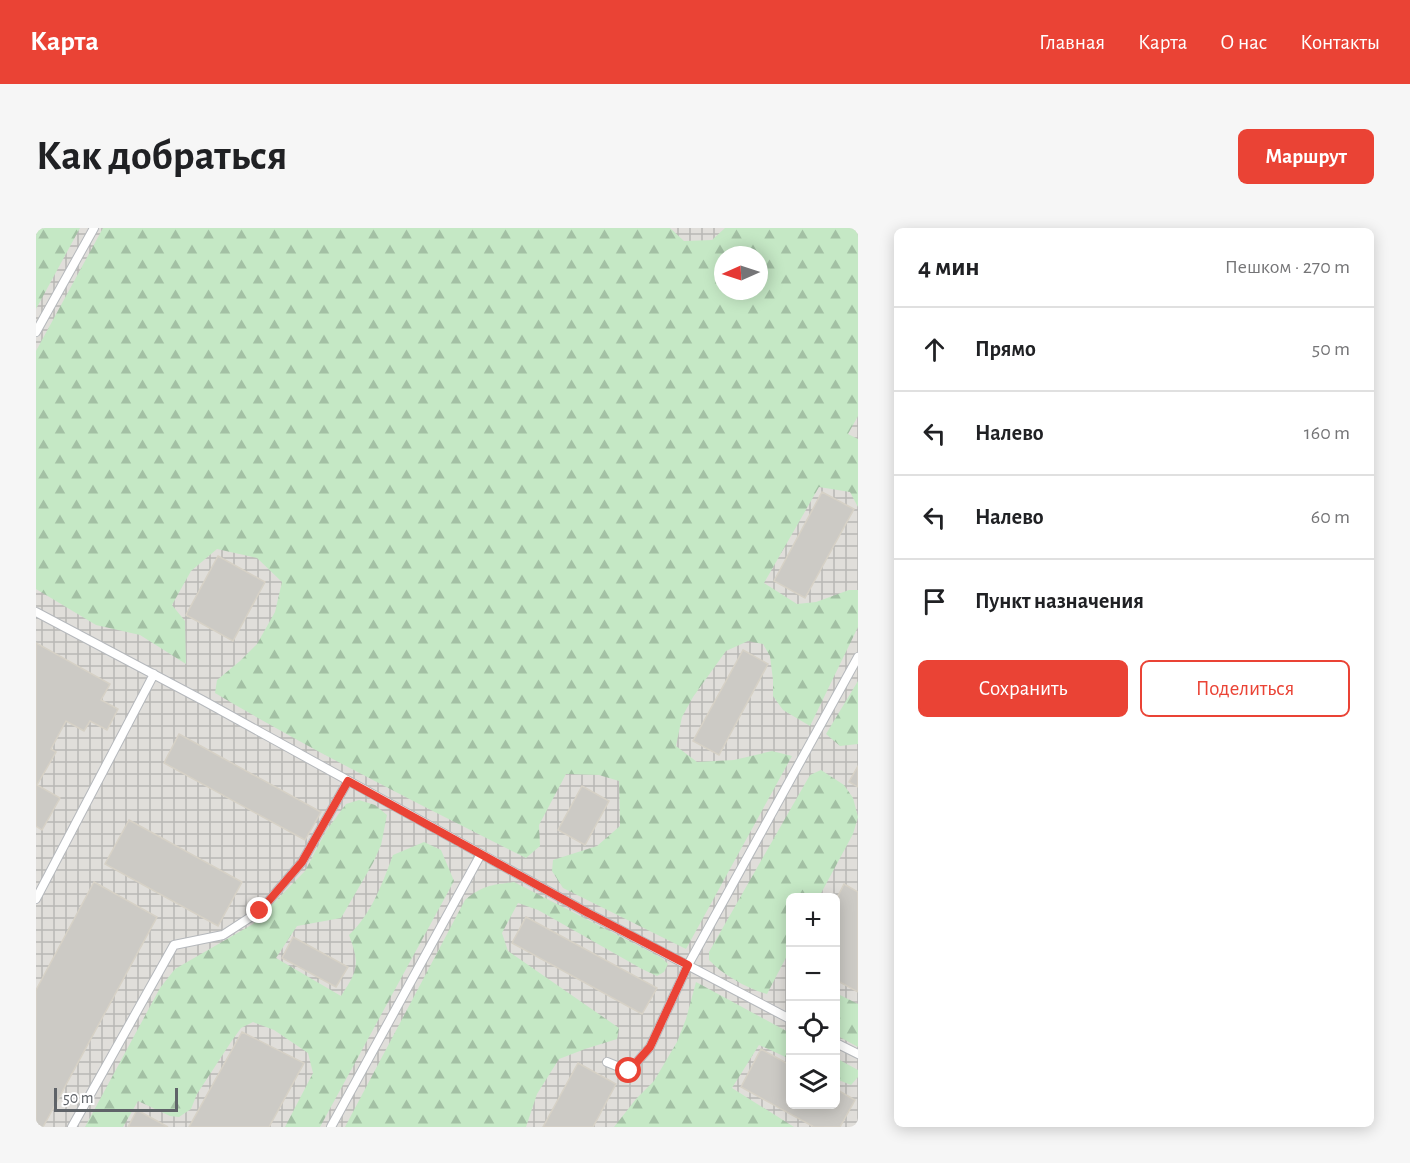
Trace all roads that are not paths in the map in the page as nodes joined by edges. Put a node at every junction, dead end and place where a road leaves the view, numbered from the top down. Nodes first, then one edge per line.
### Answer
1 (94, 228) edge
2 (36, 332) edge
3 (36, 612) edge
4 (858, 657) edge
5 (154, 674) junction
6 (348, 781) junction
7 (480, 854) junction
8 (36, 899) edge
9 (688, 965) junction
10 (786, 1017) edge
11 (840, 1045) edge
12 (858, 1054) edge
13 (607, 1062) dead end
14 (72, 1127) edge
15 (331, 1127) edge

1 - 2 lane
3 - 5 lane
4 - 9 lane
5 - 6 lane
5 - 8 lane
6 - 7 lane
6 - 14 lane
7 - 9 lane
7 - 15 lane
9 - 10 lane
9 - 13 lane
11 - 12 lane

